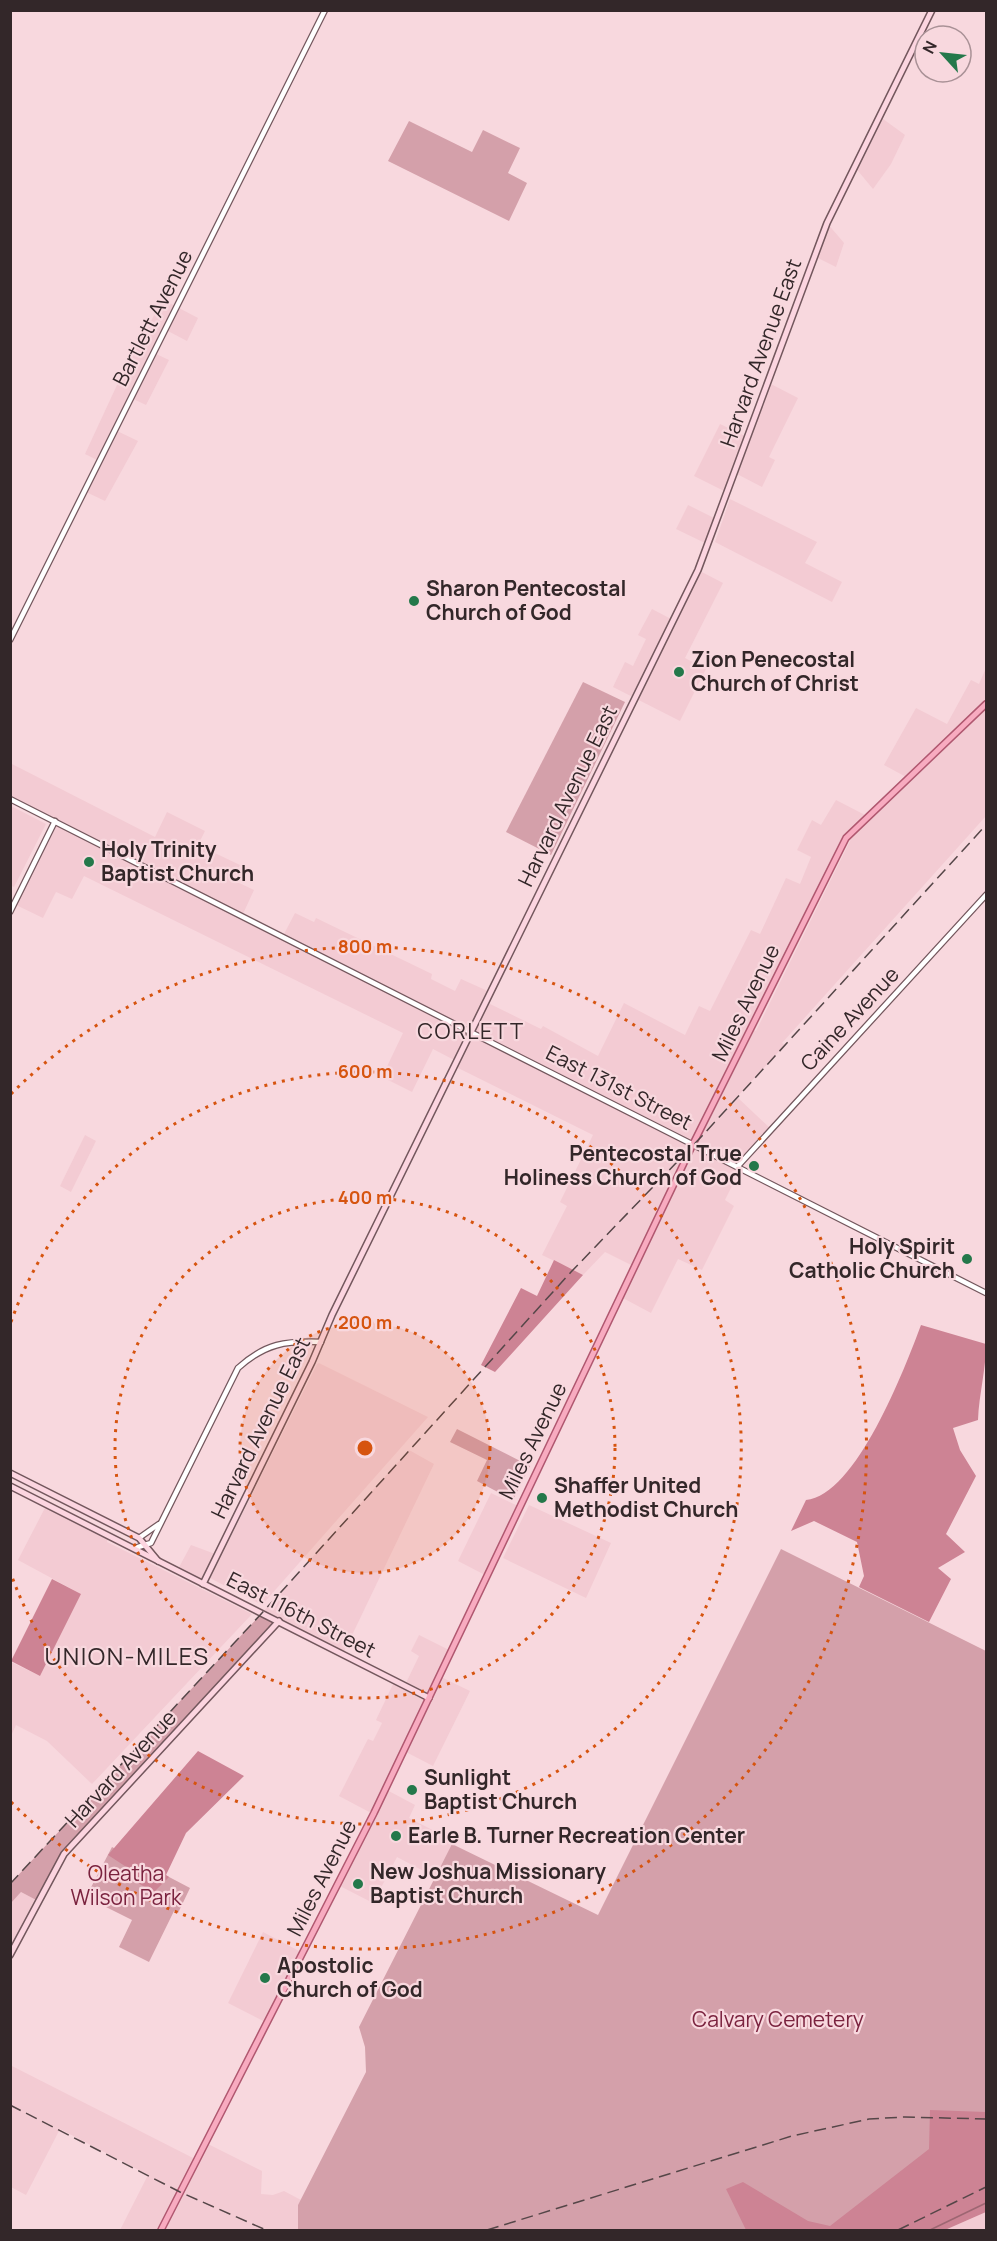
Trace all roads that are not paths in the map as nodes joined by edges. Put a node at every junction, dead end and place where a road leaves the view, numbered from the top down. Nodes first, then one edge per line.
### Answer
1 (325, 10) edge
2 (932, 10) edge
3 (10, 640) edge
4 (987, 704) edge
5 (10, 799) edge
6 (55, 821) junction
7 (987, 895) edge
8 (10, 912) edge
9 (471, 1032) junction
10 (693, 1144) junction
11 (738, 1166) junction
12 (987, 1293) edge
13 (321, 1342) junction
14 (10, 1473) edge
15 (10, 1486) edge
16 (161, 1522) junction
17 (139, 1538) junction
18 (149, 1544) junction
19 (133, 1548) junction
20 (159, 1562) junction
21 (203, 1584) junction
22 (279, 1621) junction
23 (429, 1698) junction
24 (10, 1954) edge
25 (161, 2230) edge

1 - 3 street, Bartlett Avenue
2 - 9 main road, Harvard Avenue East
4 - 10 main road, Miles Avenue
5 - 6 street, East 131st Street
6 - 8 street
6 - 9 street, East 131st Street
7 - 11 street, Caine Avenue
9 - 10 street, East 131st Street
9 - 13 main road, Harvard Avenue East
10 - 11 street, East 131st Street
10 - 23 main road, Miles Avenue
11 - 12 street, East 131st Street
13 - 16 street
13 - 21 main road, Harvard Avenue East
14 - 17 main road, East 116th Street
15 - 19 main road, East 116th Street
16 - 17 street
16 - 18 street
17 - 18 main road, East 116th Street
18 - 19 street
18 - 20 main road, East 116th Street
19 - 20 main road, East 116th Street
20 - 21 main road, East 116th Street
21 - 22 main road, East 116th Street
22 - 23 main road, East 116th Street
22 - 24 main road, Harvard Avenue
23 - 25 main road, Miles Avenue

